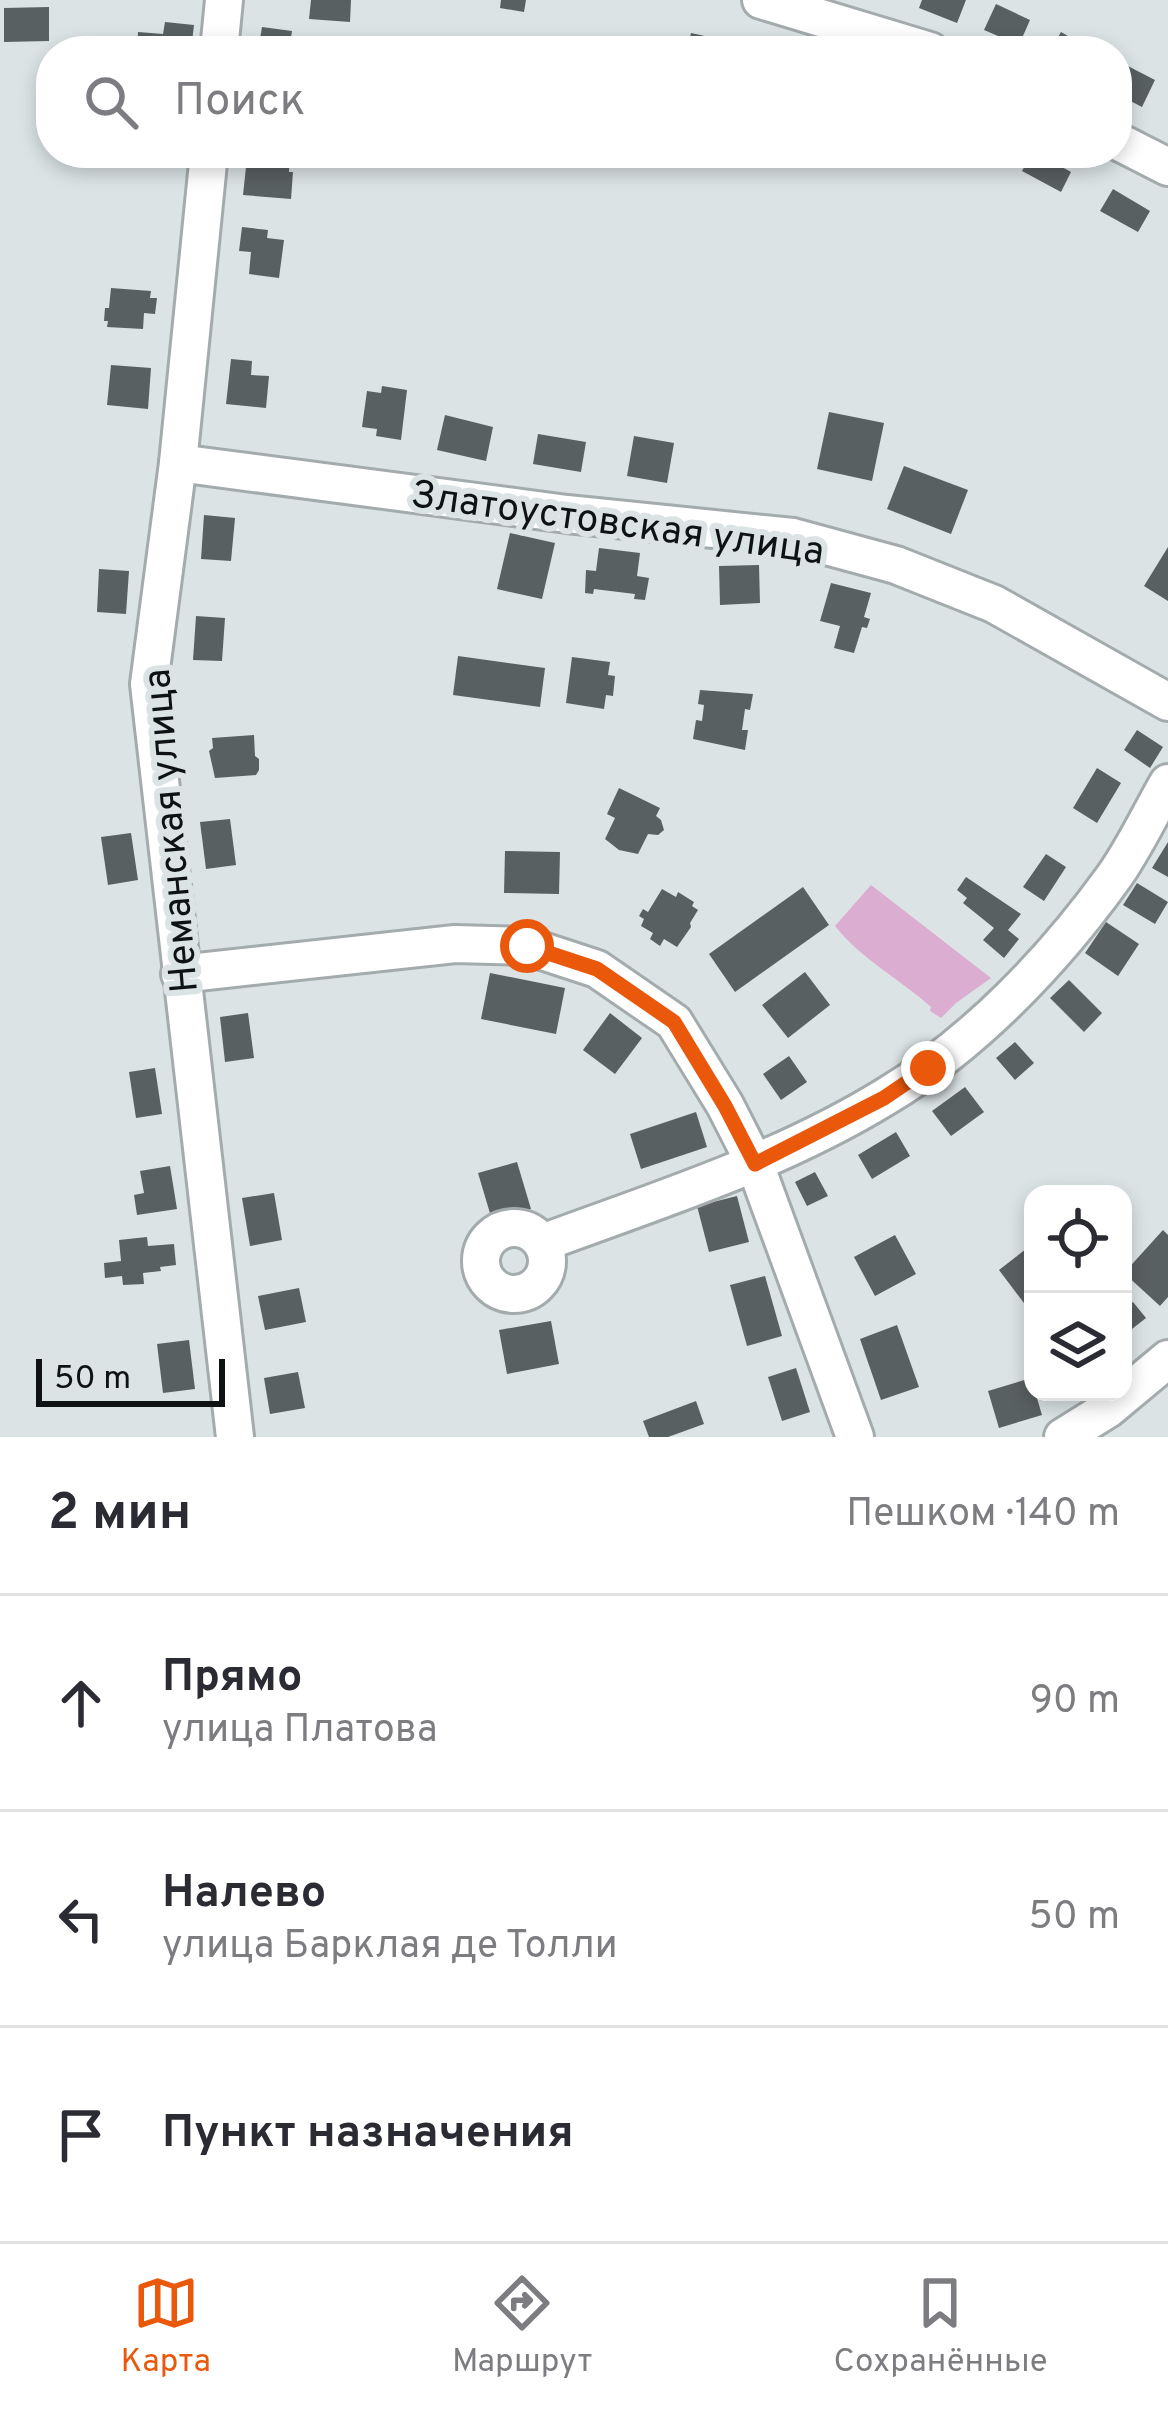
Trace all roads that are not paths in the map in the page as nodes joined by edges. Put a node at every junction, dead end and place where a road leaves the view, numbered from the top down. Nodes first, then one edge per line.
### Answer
1 (224, 0) edge
2 (760, 0) edge
3 (220, 36) edge
4 (880, 36) edge
5 (1132, 148) edge
6 (1168, 167) edge
7 (208, 168) edge
8 (178, 463) junction
9 (1168, 702) edge
10 (1168, 783) edge
11 (180, 974) junction
12 (755, 1164) junction
13 (542, 1243) dead end
14 (1168, 1359) edge
15 (235, 1437) edge
16 (855, 1437) edge
17 (1063, 1437) edge

1 - 3 street
2 - 4 street
5 - 6 street
7 - 8 street, Неманская улица
8 - 9 street, Златоустовская улица
8 - 11 street, Неманская улица
10 - 12 street
11 - 12 street
11 - 15 street, Неманская улица
12 - 13 street
12 - 16 street
14 - 17 street

